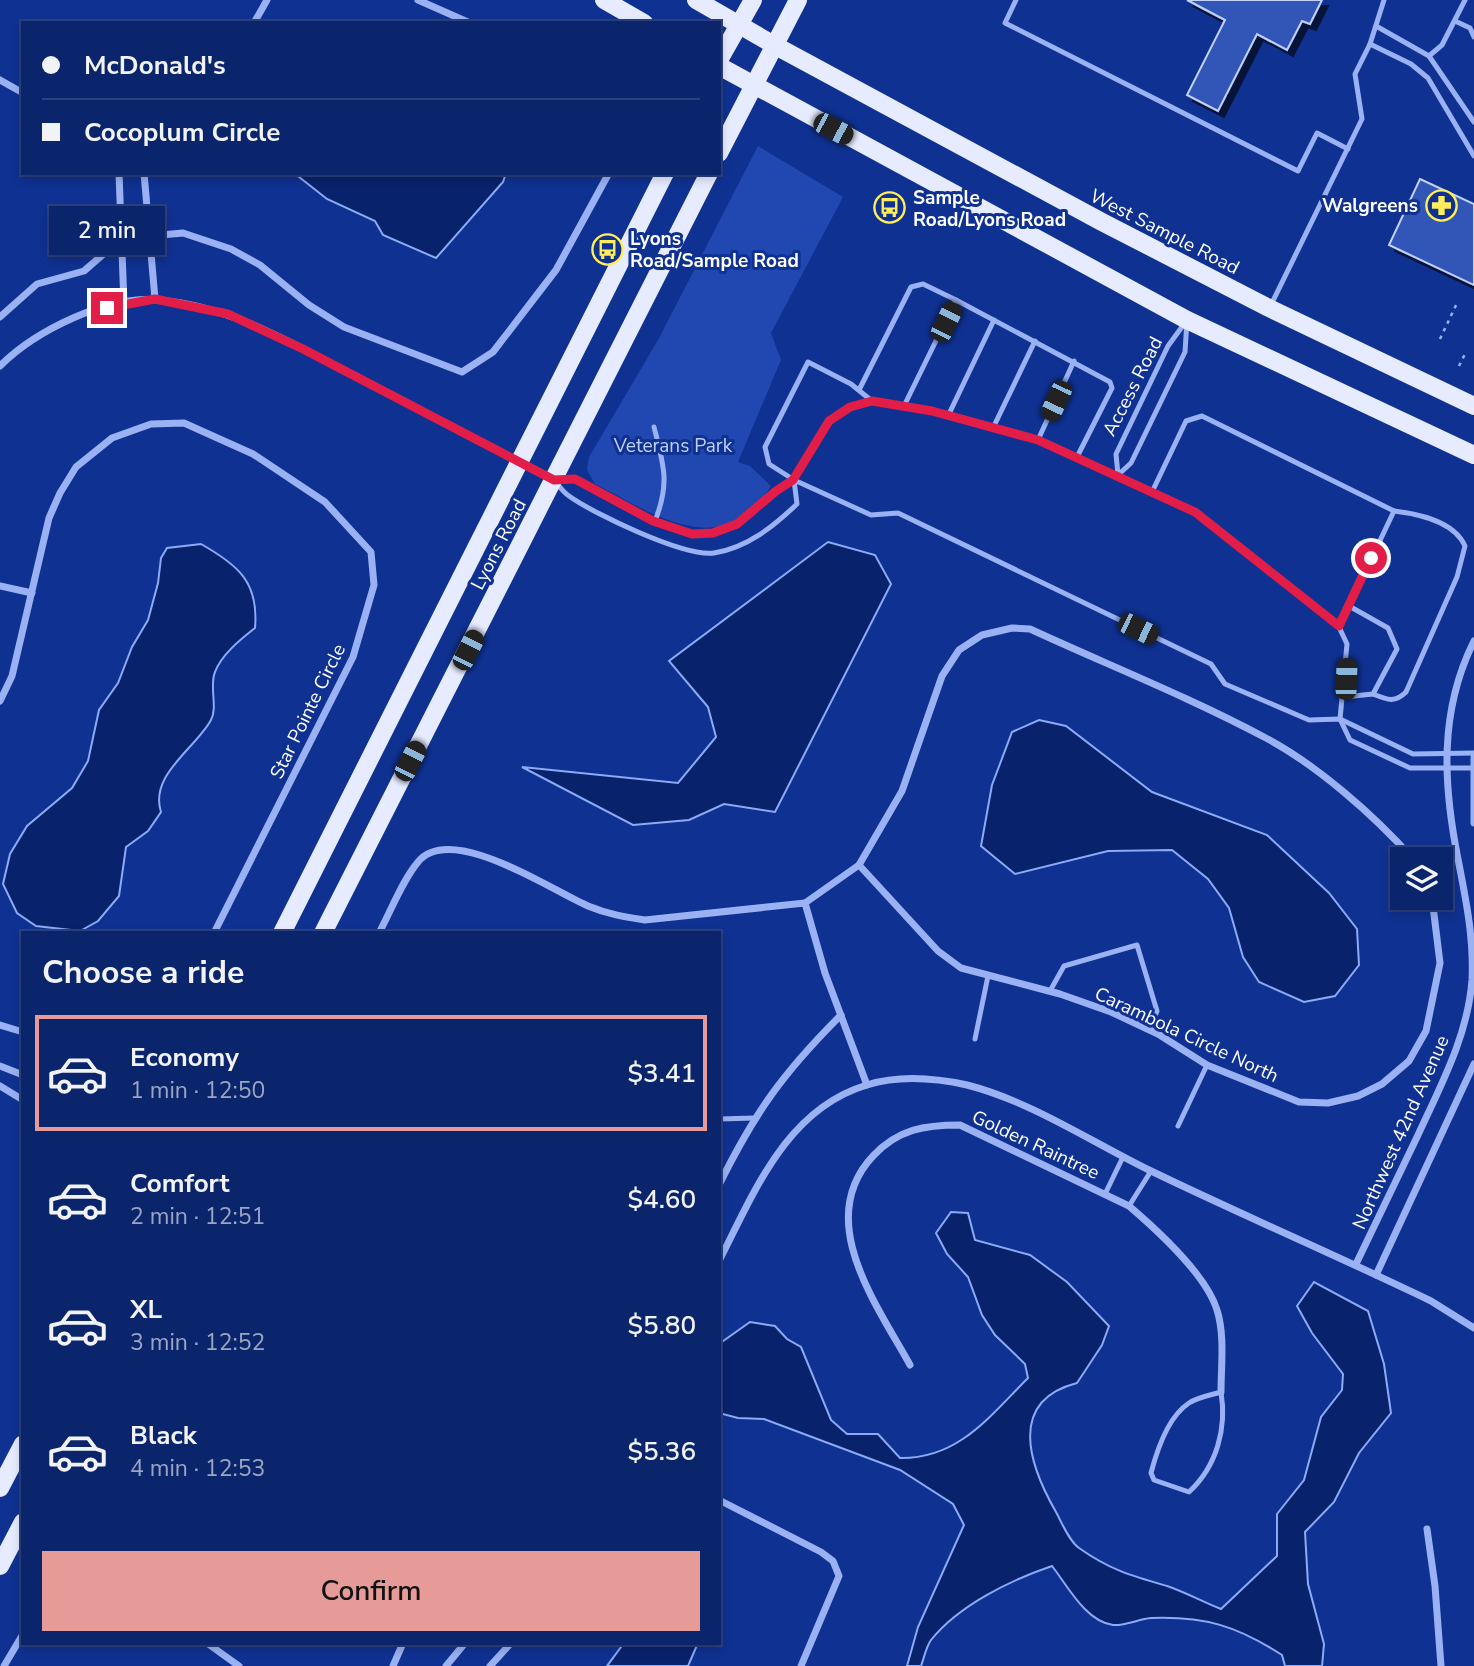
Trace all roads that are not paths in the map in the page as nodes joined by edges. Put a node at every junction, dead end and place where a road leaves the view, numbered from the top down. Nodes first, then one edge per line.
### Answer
1 (267, 0) edge
2 (418, 0) edge
3 (604, 0) edge
4 (696, 0) edge
5 (753, 0) edge
6 (798, 0) edge
7 (1016, 0) edge
8 (1384, 0) edge
9 (1465, 0) edge
10 (255, 21) edge
11 (465, 21) edge
12 (641, 21) edge
13 (1455, 21) junction
14 (740, 23) junction
15 (1376, 26) junction
16 (1472, 27) edge
17 (1474, 37) edge
18 (1370, 44) junction
19 (774, 46) junction
20 (721, 56) edge
21 (1429, 56) junction
22 (721, 67) edge
23 (0, 80) edge
24 (752, 86) junction
25 (21, 92) edge
26 (1474, 122) edge
27 (721, 149) edge
28 (1348, 149) junction
29 (1474, 156) edge
30 (118, 175) edge
31 (144, 175) edge
32 (608, 175) edge
33 (664, 175) edge
34 (708, 175) edge
35 (150, 236) junction
36 (124, 242) junction
37 (155, 299) junction
38 (956, 300) junction
39 (124, 304) junction
40 (1269, 308) junction
41 (0, 317) edge
42 (994, 320) junction
43 (1187, 320) junction
44 (1035, 341) junction
45 (1074, 361) junction
46 (0, 366) edge
47 (859, 390) junction
48 (872, 401) junction
49 (904, 406) junction
50 (1474, 406) edge
51 (948, 416) junction
52 (654, 427) dead end
53 (993, 428) junction
54 (1038, 440) junction
55 (1474, 455) edge
56 (1077, 457) junction
57 (521, 463) junction
58 (1118, 475) junction
59 (554, 480) junction
60 (793, 480) junction
61 (1152, 492) junction
62 (1394, 510) junction
63 (656, 522) junction
64 (0, 586) edge
65 (32, 593) junction
66 (1349, 606) junction
67 (1339, 626) junction
68 (1474, 641) edge
69 (1373, 694) junction
70 (1344, 697) junction
71 (0, 701) edge
72 (1340, 719) junction
73 (1447, 753) junction
74 (1474, 755) edge
75 (1446, 767) junction
76 (1472, 768) edge
77 (1474, 823) edge
78 (1402, 847) edge
79 (859, 865) junction
80 (805, 902) junction
81 (1472, 904) edge
82 (1434, 910) edge
83 (215, 931) edge
84 (283, 931) edge
85 (324, 931) edge
86 (380, 931) edge
87 (988, 976) junction
88 (1050, 991) junction
89 (841, 1015) junction
90 (0, 1025) edge
91 (1149, 1030) junction
92 (21, 1031) edge
93 (975, 1039) dead end
94 (1474, 1064) edge
95 (1207, 1065) junction
96 (0, 1066) edge
97 (21, 1073) edge
98 (867, 1085) junction
99 (0, 1086) edge
100 (21, 1099) edge
101 (754, 1118) junction
102 (721, 1119) edge
103 (1178, 1126) dead end
104 (1123, 1157) junction
105 (1151, 1171) junction
106 (721, 1181) edge
107 (1105, 1194) junction
108 (1129, 1206) junction
109 (721, 1257) edge
110 (1356, 1265) junction
111 (1376, 1275) junction
112 (1474, 1328) edge
113 (911, 1365) dead end
114 (1221, 1392) junction
115 (21, 1448) edge
116 (0, 1488) edge
117 (721, 1501) edge
118 (21, 1526) edge
119 (1427, 1529) dead end
120 (0, 1566) edge
121 (21, 1637) edge
122 (210, 1645) edge
123 (402, 1645) edge
124 (463, 1645) edge
125 (509, 1645) edge
126 (4, 1666) edge
127 (239, 1666) edge
128 (393, 1666) edge
129 (446, 1666) edge
130 (490, 1666) edge
131 (801, 1666) edge
132 (1441, 1666) edge

1 - 10 street
2 - 11 street
3 - 12 main road
4 - 14 main road, West Sample Road
5 - 14 main road
6 - 19 main road
7 - 28 lane
8 - 15 lane
9 - 13 lane
13 - 16 lane
13 - 21 lane
14 - 19 main road, West Sample Road
14 - 20 main road
15 - 18 lane
15 - 21 lane
16 - 17 lane
18 - 28 lane
18 - 29 lane
19 - 24 main road
19 - 40 main road, West Sample Road
21 - 26 lane
22 - 24 main road
23 - 25 street
24 - 27 main road
24 - 43 main road
28 - 40 lane
30 - 36 street
31 - 35 street
32 - 35 street
33 - 57 main road, Lyons Road
34 - 59 main road, Lyons Road
35 - 36 street
35 - 37 street
36 - 39 street
36 - 41 street
37 - 39 street
37 - 57 street
38 - 42 lane
38 - 47 lane
38 - 49 lane
39 - 46 street
40 - 50 main road, West Sample Road
42 - 44 lane
42 - 51 lane
43 - 55 main road
43 - 58 lane, Access Road
43 - 58 lane, Access Road
44 - 45 lane
44 - 53 lane
45 - 54 lane
45 - 56 lane
47 - 48 lane
47 - 60 lane
48 - 49 lane
48 - 60 lane
49 - 51 lane
51 - 53 lane
52 - 63 lane
53 - 54 lane
54 - 56 lane
56 - 58 lane
57 - 59 street
57 - 84 main road, Lyons Road
58 - 61 lane
59 - 60 lane
59 - 63 lane
59 - 85 main road, Lyons Road
60 - 63 lane
60 - 72 lane
61 - 62 lane
61 - 67 lane
62 - 66 lane
62 - 69 lane
64 - 65 street
65 - 71 street, Star Pointe Circle
65 - 83 street, Star Pointe Circle
66 - 67 lane
66 - 69 lane
67 - 70 lane
68 - 73 street, Northwest 42nd Avenue
69 - 70 lane
70 - 72 lane
72 - 73 lane
72 - 75 lane
73 - 74 lane
73 - 75 street, Northwest 42nd Avenue
74 - 76 street
75 - 76 lane
75 - 81 street, Northwest 42nd Avenue
76 - 77 street
78 - 79 street
79 - 80 street
79 - 87 street, Carambola Circle North
80 - 86 street
80 - 89 street
81 - 110 street, Northwest 42nd Avenue
82 - 95 street, Carambola Circle North
87 - 88 street, Carambola Circle North
87 - 93 lane
88 - 91 street, Carambola Circle North
88 - 91 lane
89 - 98 street
89 - 101 street
90 - 92 street
91 - 95 street, Carambola Circle North
94 - 111 street, Northwest 42nd Avenue
95 - 103 lane
96 - 97 street
98 - 104 street
98 - 109 street
99 - 100 street
101 - 102 lane
101 - 106 street
104 - 105 street
104 - 107 lane
105 - 108 lane
105 - 110 street
107 - 108 street, Golden Raintree
107 - 113 street, Golden Raintree
108 - 114 street, Golden Raintree
110 - 111 street
111 - 112 street
114 - 114 lane, Golden Raintree
115 - 116 main road
117 - 131 street
118 - 120 main road
119 - 132 street
121 - 126 street
122 - 127 street
123 - 128 street
124 - 129 street
125 - 130 street

